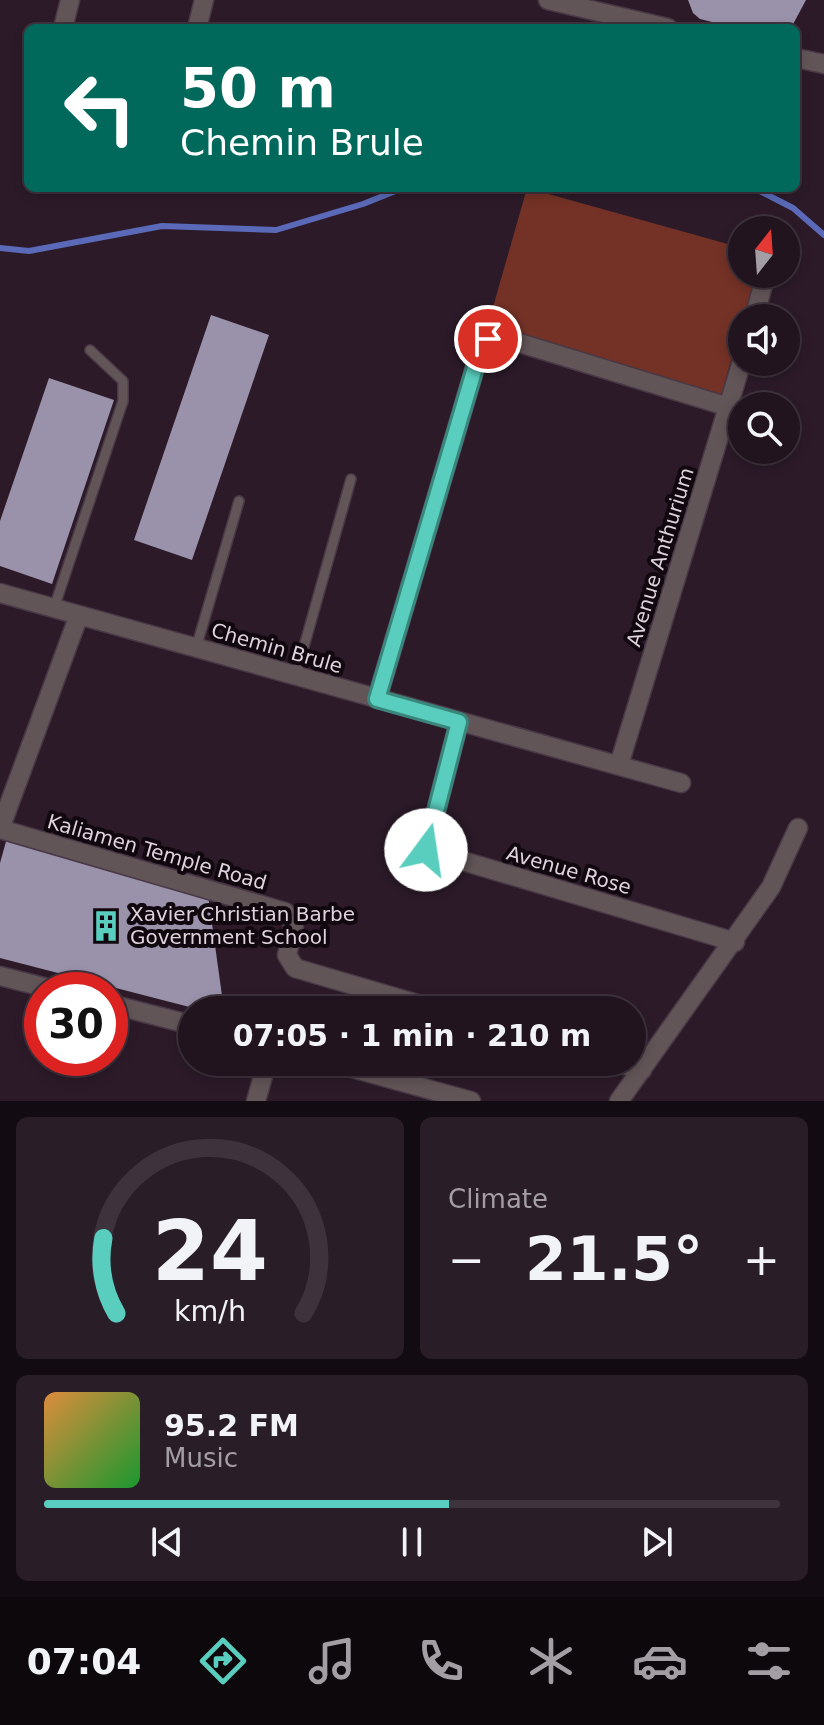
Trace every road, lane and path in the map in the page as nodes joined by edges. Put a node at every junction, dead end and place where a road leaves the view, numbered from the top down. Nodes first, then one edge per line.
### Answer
1 (70, 0) edge
2 (204, 0) edge
3 (548, 0) edge
4 (64, 24) edge
5 (198, 24) edge
6 (651, 24) edge
7 (800, 59) edge
8 (824, 64) edge
9 (90, 350) dead end
10 (728, 407) edge
11 (728, 410) edge
12 (351, 479) dead end
13 (239, 501) dead end
14 (0, 593) edge
15 (54, 608) junction
16 (79, 615) junction
17 (196, 648) junction
18 (296, 675) junction
19 (377, 699) junction
20 (459, 722) junction
21 (619, 765) junction
22 (681, 783) dead end
23 (798, 828) dead end
24 (0, 829) edge
25 (735, 942) junction
26 (0, 976) edge
27 (24, 982) edge
28 (390, 996) edge
29 (128, 1009) edge
30 (178, 1021) edge
31 (646, 1064) edge
32 (263, 1076) edge
33 (370, 1076) edge
34 (638, 1076) edge
35 (422, 1094) edge
36 (256, 1101) edge
37 (471, 1101) edge
38 (619, 1101) edge

1 - 4 street
2 - 5 street
3 - 6 street
7 - 8 street
9 - 15 lane
10 - 19 street
11 - 21 street, Avenue Anthurium
12 - 18 lane
13 - 17 lane
14 - 15 street, Chemin Brule
15 - 16 street, Chemin Brule
16 - 17 street, Chemin Brule
16 - 24 street
17 - 18 street, Chemin Brule
18 - 19 street, Chemin Brule
19 - 20 street, Chemin Brule
20 - 21 street, Chemin Brule
20 - 25 street, Avenue Rose
21 - 22 street, Chemin Brule
23 - 25 street
24 - 28 street, Kaliamen Temple Road
25 - 31 street
26 - 27 street
29 - 30 street
32 - 36 street
33 - 35 street
34 - 38 street
35 - 37 street

